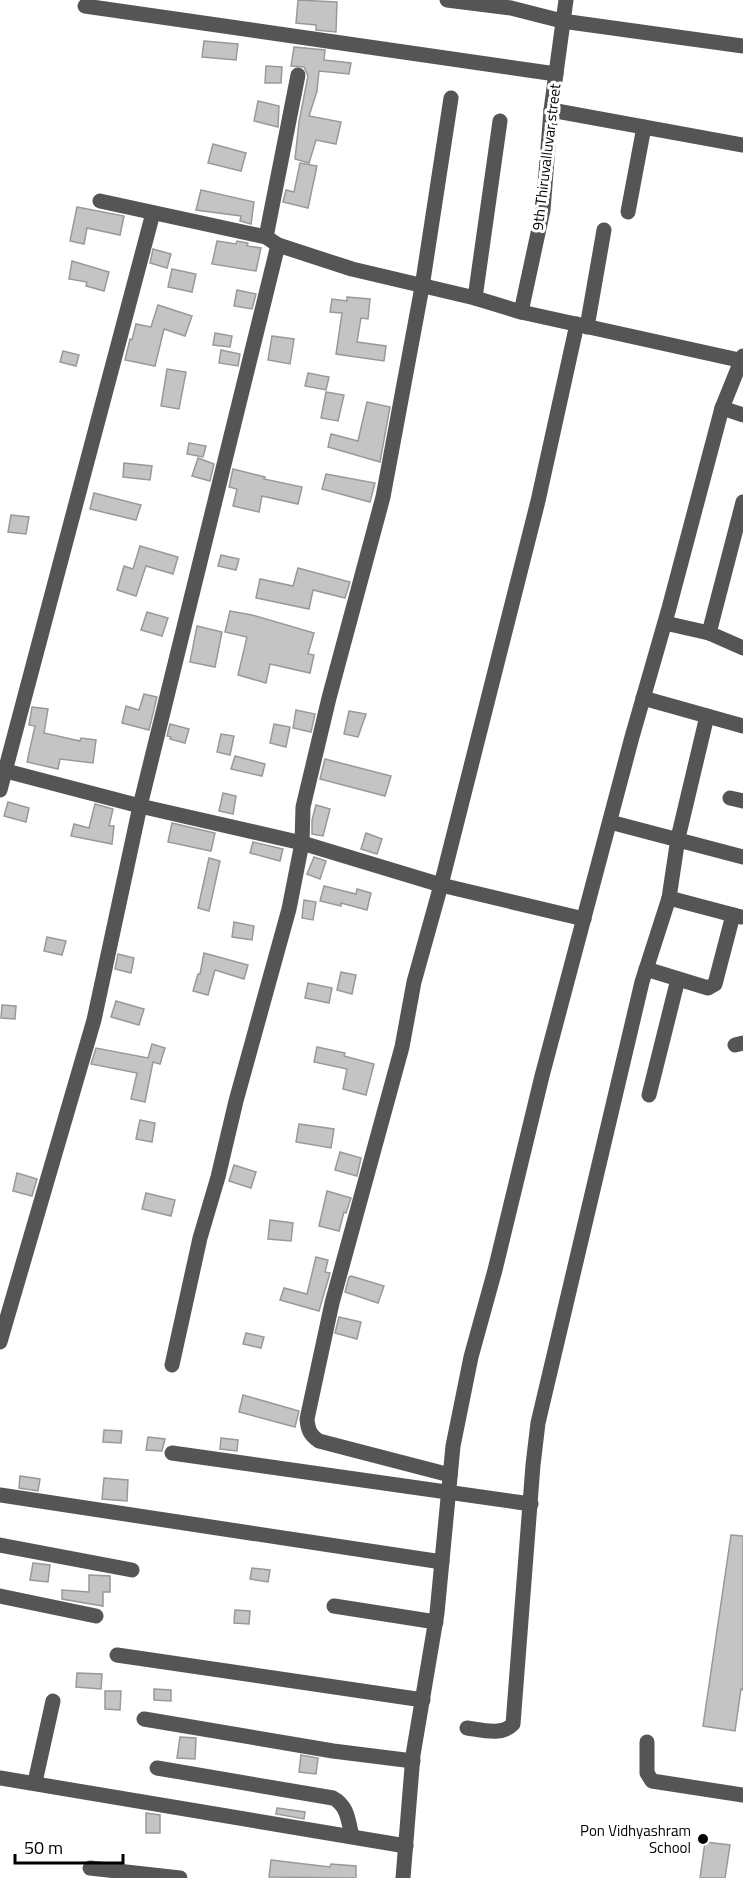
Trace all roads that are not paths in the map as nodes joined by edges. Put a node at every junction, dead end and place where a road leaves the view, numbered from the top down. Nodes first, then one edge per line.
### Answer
1 (447, 0) edge
2 (566, 0) edge
3 (85, 6) dead end
4 (562, 21) junction
5 (743, 46) edge
6 (556, 74) junction
7 (298, 75) dead end
8 (451, 98) dead end
9 (551, 110) junction
10 (500, 121) dead end
11 (644, 127) junction
12 (743, 145) edge
13 (100, 201) dead end
14 (627, 212) dead end
15 (153, 213) junction
16 (604, 230) dead end
17 (272, 241) junction
18 (422, 287) junction
19 (475, 298) junction
20 (521, 312) junction
21 (582, 326) junction
22 (743, 359) edge
23 (722, 408) junction
24 (743, 415) edge
25 (743, 502) edge
26 (738, 542) edge
27 (665, 623) junction
28 (709, 633) junction
29 (743, 648) edge
30 (644, 698) junction
31 (707, 716) junction
32 (743, 726) edge
33 (6, 771) junction
34 (0, 790) edge
35 (140, 806) junction
36 (610, 822) junction
37 (678, 838) junction
38 (302, 843) junction
39 (743, 856) edge
40 (441, 885) junction
41 (669, 898) junction
42 (738, 916) edge
43 (584, 919) junction
44 (646, 969) junction
45 (678, 979) junction
46 (649, 1095) dead end
47 (0, 1342) edge
48 (172, 1365) dead end
49 (172, 1453) dead end
50 (450, 1475) junction
51 (448, 1492) junction
52 (0, 1495) edge
53 (531, 1504) junction
54 (0, 1545) edge
55 (442, 1562) junction
56 (132, 1570) dead end
57 (0, 1596) edge
58 (334, 1606) dead end
59 (96, 1616) dead end
60 (436, 1622) junction
61 (117, 1655) dead end
62 (423, 1700) junction
63 (53, 1701) dead end
64 (144, 1719) dead end
65 (467, 1728) dead end
66 (647, 1742) dead end
67 (413, 1761) junction
68 (157, 1768) dead end
69 (0, 1778) edge
70 (35, 1782) junction
71 (743, 1796) edge
72 (352, 1836) junction
73 (406, 1846) junction
74 (90, 1868) dead end
75 (180, 1878) edge
76 (403, 1878) edge

1 - 4 street
2 - 4 street, 9th Thiruvalluvar street
3 - 6 street
4 - 5 street
4 - 6 street, 9th Thiruvalluvar street
6 - 9 street, 9th Thiruvalluvar street
7 - 17 street
8 - 18 street
9 - 11 street
9 - 20 street, 9th Thiruvalluvar street
10 - 19 street
11 - 12 street
11 - 14 street
13 - 15 street
15 - 17 street
15 - 33 street
16 - 21 street
17 - 18 street
17 - 35 street
18 - 19 street
18 - 38 street
19 - 20 street
20 - 21 street
21 - 22 street
21 - 40 street
22 - 23 street
23 - 24 street
23 - 27 street
25 - 26 street
26 - 28 street
27 - 28 street
27 - 30 street
28 - 29 street
30 - 31 street
30 - 36 street
31 - 32 street
31 - 37 street
33 - 34 street
33 - 35 street
35 - 38 street
35 - 47 street
36 - 37 street
36 - 43 street
37 - 39 street
37 - 41 street
38 - 40 street
38 - 48 street
40 - 43 street
40 - 50 street
41 - 42 street
41 - 44 street
42 - 45 street
43 - 50 street
44 - 45 street
44 - 53 street
45 - 46 street
49 - 51 street
50 - 51 street
51 - 53 street
51 - 55 street
52 - 55 street
53 - 65 street
54 - 56 street
55 - 60 street
57 - 59 street
58 - 60 street
60 - 62 street
61 - 62 street
62 - 67 street
63 - 70 street
64 - 67 street
66 - 71 street
67 - 73 street
68 - 72 street
69 - 70 street
70 - 72 street
72 - 73 street
73 - 76 street
74 - 75 street

